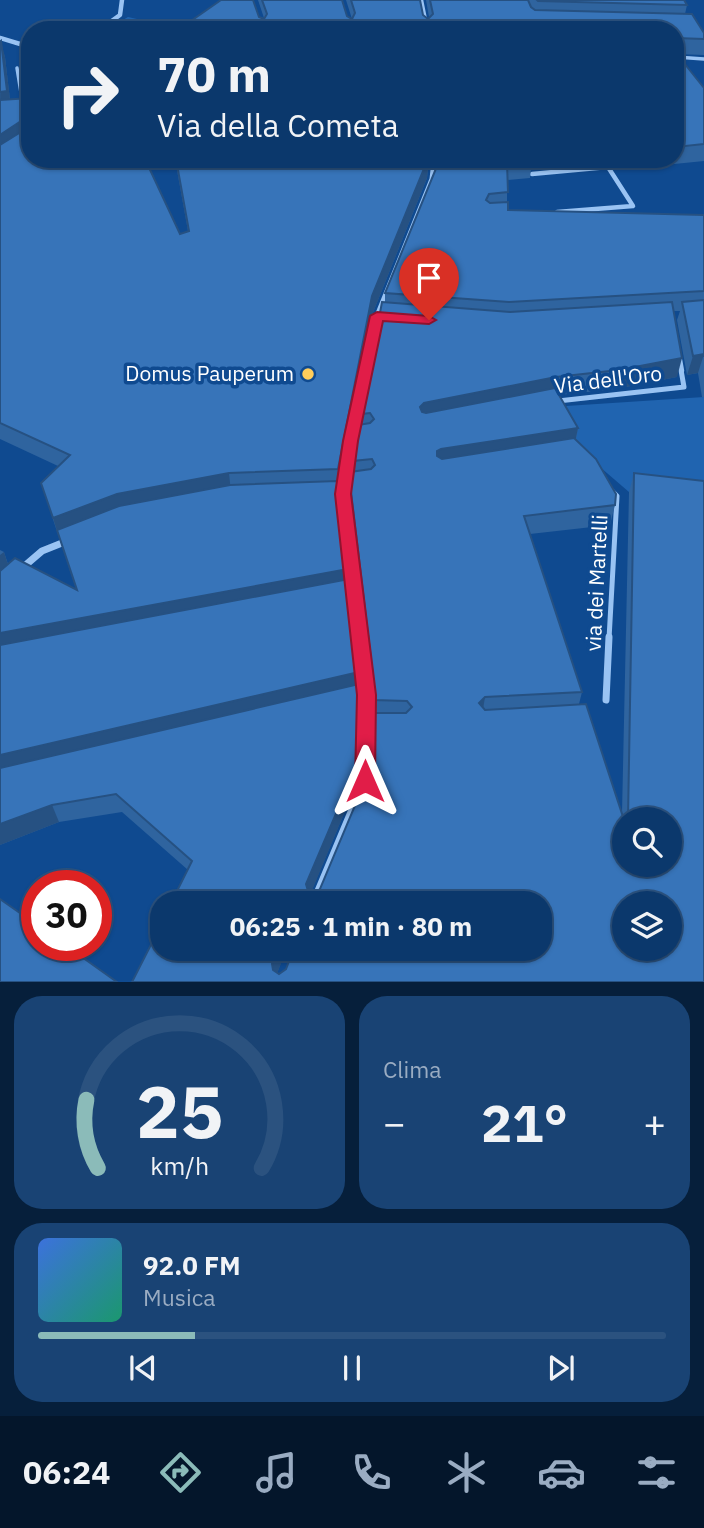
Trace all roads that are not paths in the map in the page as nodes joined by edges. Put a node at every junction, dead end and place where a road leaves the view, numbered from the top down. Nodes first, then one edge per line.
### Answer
1 (122, 0) edge
2 (421, 0) edge
3 (112, 21) edge
4 (425, 21) edge
5 (0, 38) edge
6 (21, 44) edge
7 (684, 58) edge
8 (704, 59) edge
9 (17, 68) dead end
10 (21, 93) edge
11 (433, 168) edge
12 (597, 168) edge
13 (609, 168) edge
14 (531, 174) edge
15 (444, 178) edge
16 (432, 179) junction
17 (555, 212) edge
18 (377, 316) junction
19 (390, 317) edge
20 (678, 352) edge
21 (554, 401) edge
22 (357, 485) edge
23 (608, 487) edge
24 (344, 491) junction
25 (329, 495) edge
26 (76, 537) edge
27 (17, 573) edge
28 (355, 592) junction
29 (341, 595) edge
30 (366, 695) junction
31 (353, 698) edge
32 (606, 700) dead end
33 (378, 725) edge
34 (365, 726) junction
35 (319, 891) edge

1 - 3 street
2 - 4 street
5 - 6 street
7 - 8 lane
9 - 10 lane
11 - 16 street
12 - 14 lane
13 - 17 lane
15 - 16 lane
16 - 18 street
18 - 19 lane
18 - 24 street
20 - 21 lane, Via dell'Oro
22 - 24 lane
23 - 32 lane, via dei Martelli
24 - 25 street
24 - 28 street
26 - 27 street
28 - 29 lane
28 - 30 street
30 - 31 lane
30 - 34 street
33 - 34 lane
34 - 35 street

